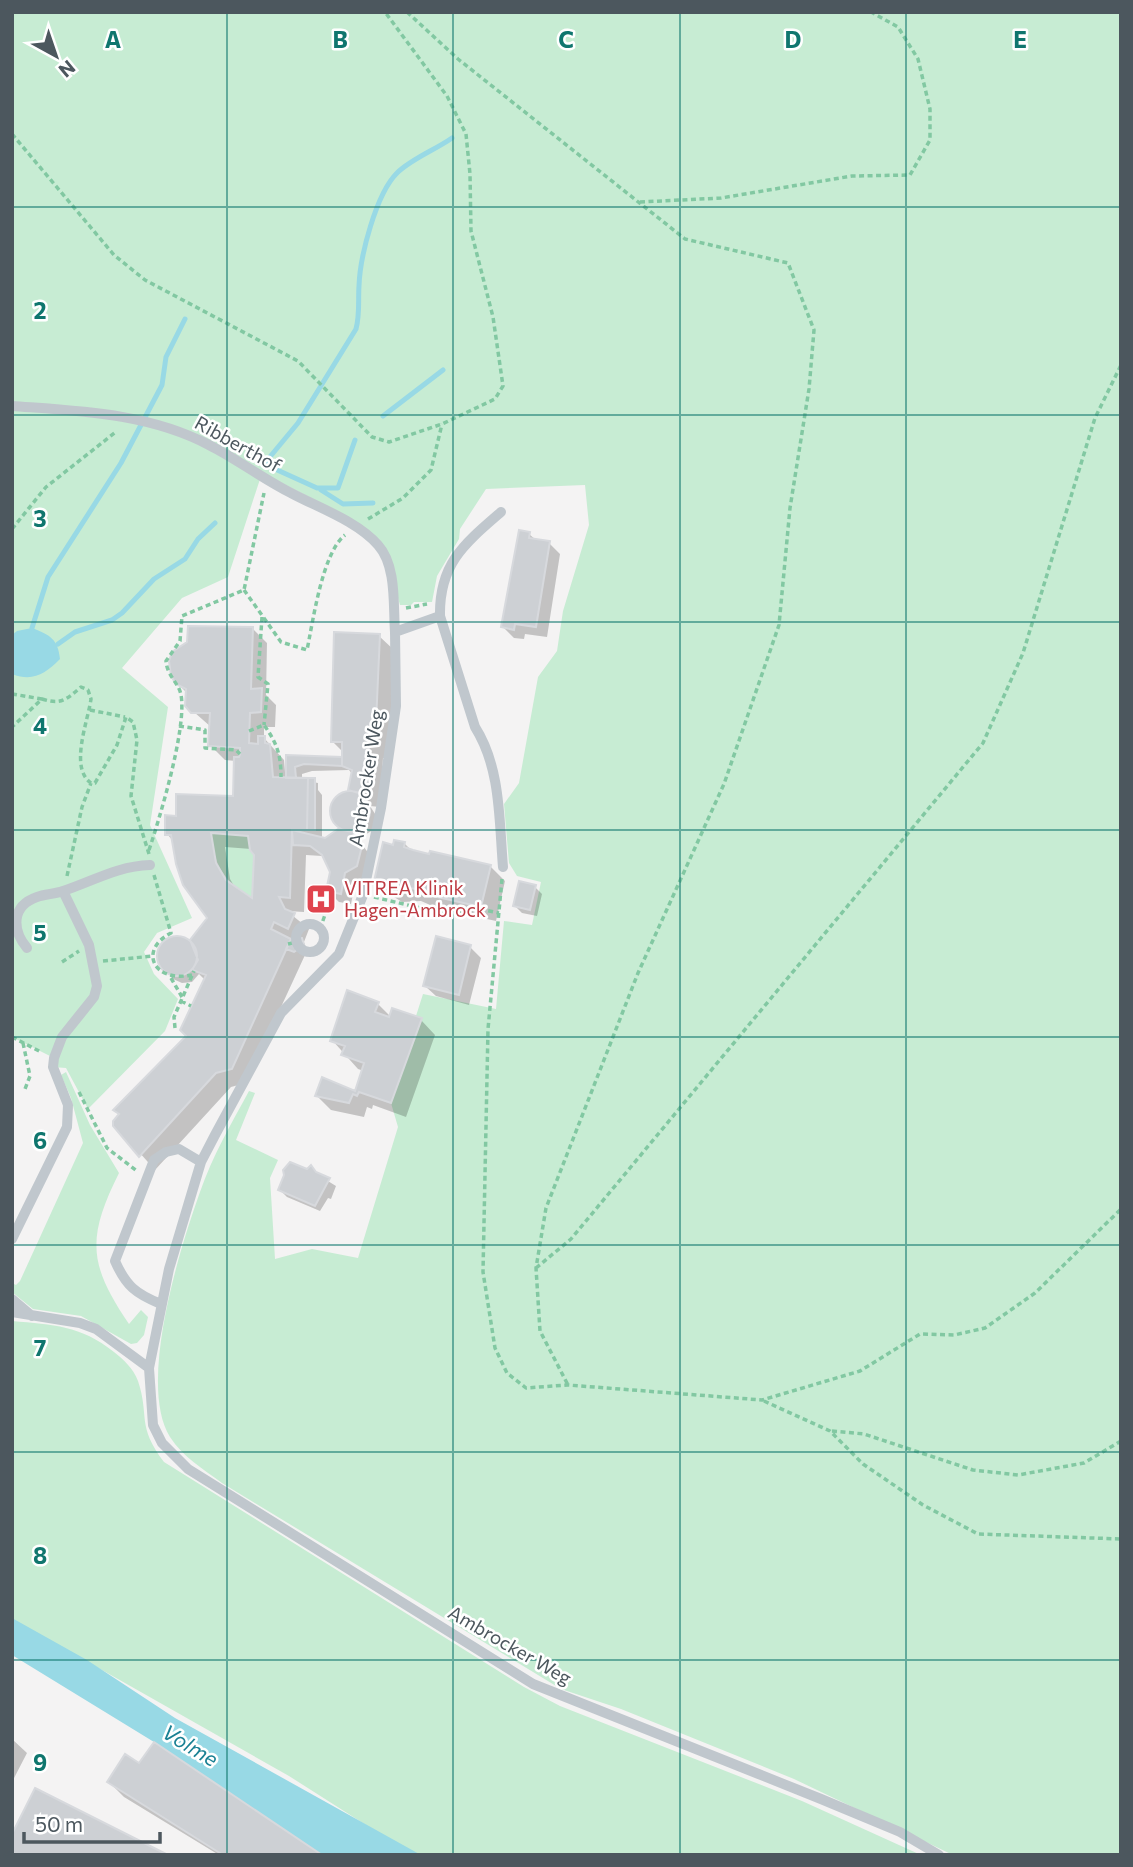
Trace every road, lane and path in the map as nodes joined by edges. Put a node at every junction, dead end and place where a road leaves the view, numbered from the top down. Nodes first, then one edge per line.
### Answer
1 (385, 12) edge
2 (407, 12) edge
3 (871, 12) edge
4 (12, 134) edge
5 (639, 202) junction
6 (1121, 365) edge
7 (12, 406) edge
8 (133, 418) junction
9 (442, 424) junction
10 (267, 481) junction
11 (501, 512) dead end
12 (355, 527) junction
13 (12, 530) edge
14 (244, 590) junction
15 (430, 604) dead end
16 (401, 608) dead end
17 (262, 614) junction
18 (440, 616) junction
19 (395, 632) junction
20 (12, 694) edge
21 (42, 699) junction
22 (90, 710) junction
23 (126, 718) junction
24 (264, 725) junction
25 (179, 726) junction
26 (12, 727) edge
27 (249, 731) dead end
28 (240, 754) dead end
29 (281, 778) dead end
30 (90, 783) junction
31 (150, 865) joint
32 (503, 867) joint
33 (63, 891) junction
34 (333, 892) dead end
35 (363, 895) junction
36 (499, 913) junction
37 (320, 929) junction
38 (27, 948) dead end
39 (317, 950) junction
40 (153, 956) junction
41 (95, 961) junction
42 (328, 966) junction
43 (171, 978) junction
44 (182, 999) junction
45 (191, 1006) dead end
46 (175, 1028) dead end
47 (12, 1037) edge
48 (23, 1043) junction
49 (54, 1058) junction
50 (76, 1084) dead end
51 (25, 1089) dead end
52 (201, 1162) junction
53 (145, 1177) junction
54 (1121, 1209) edge
55 (12, 1239) edge
56 (536, 1268) junction
57 (12, 1299) edge
58 (161, 1304) junction
59 (12, 1312) edge
60 (32, 1316) junction
61 (149, 1368) junction
62 (568, 1385) junction
63 (762, 1400) junction
64 (830, 1431) junction
65 (1121, 1441) edge
66 (1121, 1539) edge
67 (939, 1855) edge

1 - 9 path
2 - 5 path
3 - 5 path
4 - 9 path
5 - 56 path
6 - 56 path
7 - 8 lane, Ribberthof
8 - 10 lane, Ribberthof
8 - 13 path
9 - 12 path
10 - 12 lane, Ribberthof
10 - 14 path
11 - 18 lane
12 - 17 path
12 - 19 lane, Ribberthof
14 - 17 path
14 - 25 path
15 - 16 path
17 - 24 path
18 - 19 lane
18 - 32 lane
19 - 35 lane, Ambrocker Weg
20 - 21 path
21 - 22 path
21 - 26 path
22 - 23 path
22 - 30 path
23 - 25 path
23 - 30 path
24 - 27 path
24 - 29 path
25 - 28 path
30 - 33 path
31 - 33 lane
31 - 40 path
32 - 36 path
33 - 38 lane
33 - 41 lane
34 - 37 path
35 - 36 path
35 - 42 lane, Ambrocker Weg
36 - 62 path
37 - 39 lane
37 - 39 lane
39 - 42 lane
40 - 41 path
40 - 43 path
41 - 49 lane
42 - 52 lane, Ambrocker Weg
43 - 44 path
43 - 44 path
44 - 45 path
44 - 46 path
47 - 48 path
48 - 49 path
48 - 51 path
49 - 55 lane
50 - 53 path
52 - 53 lane
52 - 58 lane, Ambrocker Weg
53 - 58 lane
54 - 63 path
56 - 62 path
57 - 60 lane
58 - 61 lane, Ambrocker Weg
59 - 60 lane
60 - 61 lane
61 - 67 lane, Ambrocker Weg
62 - 63 path
63 - 64 path
64 - 65 path
64 - 66 path

